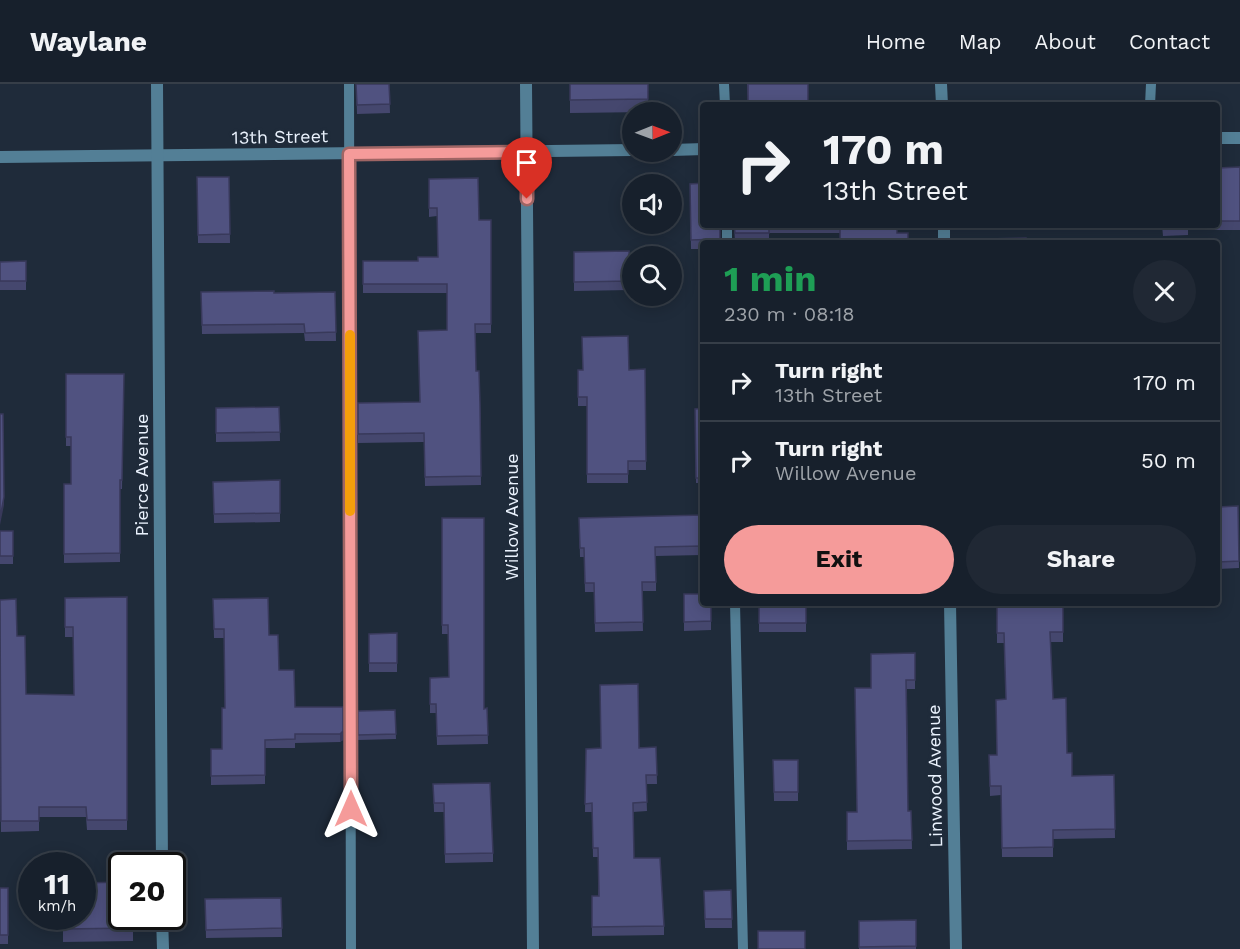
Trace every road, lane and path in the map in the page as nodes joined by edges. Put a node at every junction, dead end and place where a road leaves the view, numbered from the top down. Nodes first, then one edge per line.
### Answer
1 (157, 84) edge
2 (349, 84) edge
3 (526, 84) edge
4 (724, 84) edge
5 (941, 84) edge
6 (1151, 84) edge
7 (725, 102) edge
8 (942, 102) edge
9 (1150, 102) edge
10 (1220, 138) edge
11 (1240, 138) edge
12 (700, 149) edge
13 (622, 150) edge
14 (682, 150) edge
15 (527, 152) junction
16 (349, 154) junction
17 (158, 156) junction
18 (0, 157) edge
19 (735, 606) edge
20 (950, 606) edge
21 (162, 852) edge
22 (162, 930) edge
23 (163, 949) edge
24 (351, 949) edge
25 (533, 949) edge
26 (743, 949) edge
27 (956, 949) edge

1 - 17 street, Pierce Avenue
2 - 16 lane
3 - 15 street, Willow Avenue
4 - 7 lane
5 - 8 street
6 - 9 lane
10 - 11 street
12 - 14 street
13 - 15 street, 13th Street
15 - 16 street, 13th Street
15 - 25 street, Willow Avenue
16 - 17 street, 13th Street
16 - 24 lane
17 - 18 street, 13th Street
17 - 21 street, Pierce Avenue
19 - 26 lane
20 - 27 street, Linwood Avenue
22 - 23 street

